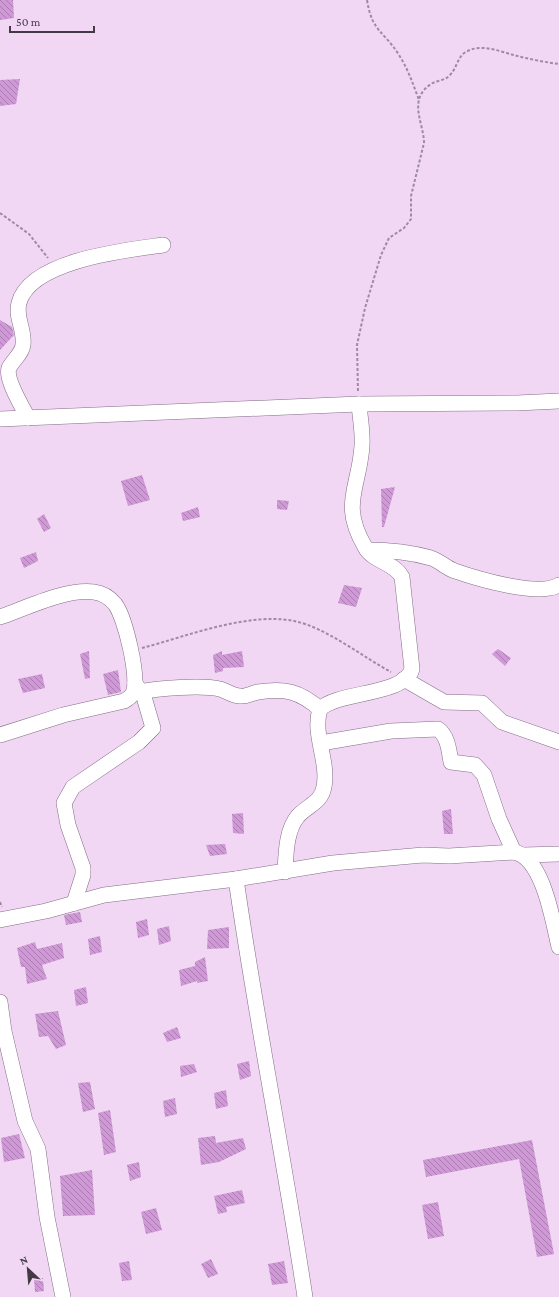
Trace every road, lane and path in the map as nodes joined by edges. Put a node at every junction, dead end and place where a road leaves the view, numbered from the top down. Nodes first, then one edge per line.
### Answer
1 (367, 0) edge
2 (559, 64) edge
3 (420, 101) junction
4 (0, 213) edge
5 (163, 245) dead end
6 (54, 270) junction
7 (559, 401) edge
8 (359, 404) junction
9 (28, 418) junction
10 (0, 419) edge
11 (367, 550) junction
12 (559, 585) edge
13 (0, 617) edge
14 (131, 651) junction
15 (404, 679) junction
16 (138, 687) junction
17 (320, 709) junction
18 (0, 735) edge
19 (559, 742) edge
20 (321, 743) junction
21 (519, 853) junction
22 (559, 854) edge
23 (285, 872) junction
24 (236, 879) junction
25 (74, 903) junction
26 (0, 920) edge
27 (559, 948) edge
28 (0, 1002) edge
29 (63, 1297) edge
30 (305, 1297) edge

1 - 3 path
2 - 3 path
3 - 8 path
4 - 6 path
5 - 6 street
6 - 9 street
7 - 8 street
8 - 9 street
8 - 11 street
9 - 10 street
11 - 12 street
11 - 15 street
13 - 14 street
14 - 15 path
14 - 16 street
15 - 17 street
15 - 19 street
16 - 17 street
16 - 18 street
16 - 25 street
17 - 20 street
20 - 21 street
20 - 23 street
21 - 22 street
21 - 23 street
21 - 27 street
23 - 24 street
24 - 25 street
24 - 30 street
25 - 26 street
28 - 29 street

